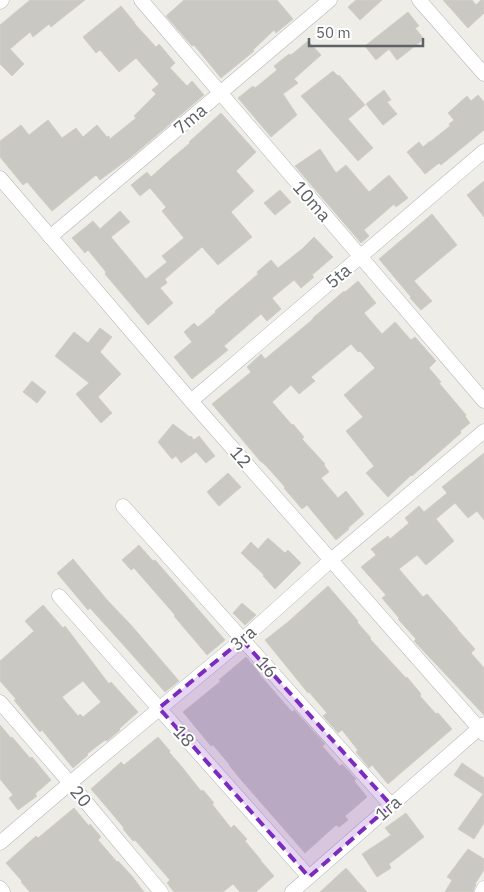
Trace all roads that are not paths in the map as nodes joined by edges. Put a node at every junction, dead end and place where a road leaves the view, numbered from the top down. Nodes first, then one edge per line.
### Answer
1 (141, 0) edge
2 (330, 0) edge
3 (419, 0) edge
4 (484, 74) edge
5 (220, 93) junction
6 (484, 150) edge
7 (0, 178) edge
8 (50, 237) junction
9 (360, 257) junction
10 (192, 401) junction
11 (484, 401) edge
12 (484, 431) edge
13 (123, 506) dead end
14 (331, 560) junction
15 (59, 596) dead end
16 (242, 640) junction
17 (0, 702) edge
18 (159, 708) junction
19 (482, 728) edge
20 (70, 783) junction
21 (391, 805) junction
22 (0, 843) edge
23 (309, 877) junction
24 (0, 888) edge
25 (484, 888) edge
26 (3, 892) edge
27 (161, 892) edge
28 (292, 892) edge
29 (482, 892) edge

1 - 5 street, 10ma
2 - 5 street, 7ma
3 - 4 street
5 - 8 street, 7ma
5 - 9 street, 10ma
6 - 9 street, 5ta
7 - 8 street, 12
8 - 10 street, 12
9 - 10 street, 5ta
9 - 11 street, 10ma
10 - 14 street, 12
12 - 14 street, 3ra
13 - 16 street, 16
14 - 16 street, 3ra
14 - 19 street, 12
15 - 18 street, 18
16 - 18 street, 3ra
16 - 21 street, 16
17 - 20 street, 20
18 - 20 street, 3ra
18 - 23 street, 18
19 - 21 street, 1ra
20 - 22 street, 3ra
20 - 27 street, 20
21 - 23 street, 1ra
23 - 28 street, 1ra
24 - 26 street
25 - 29 street

